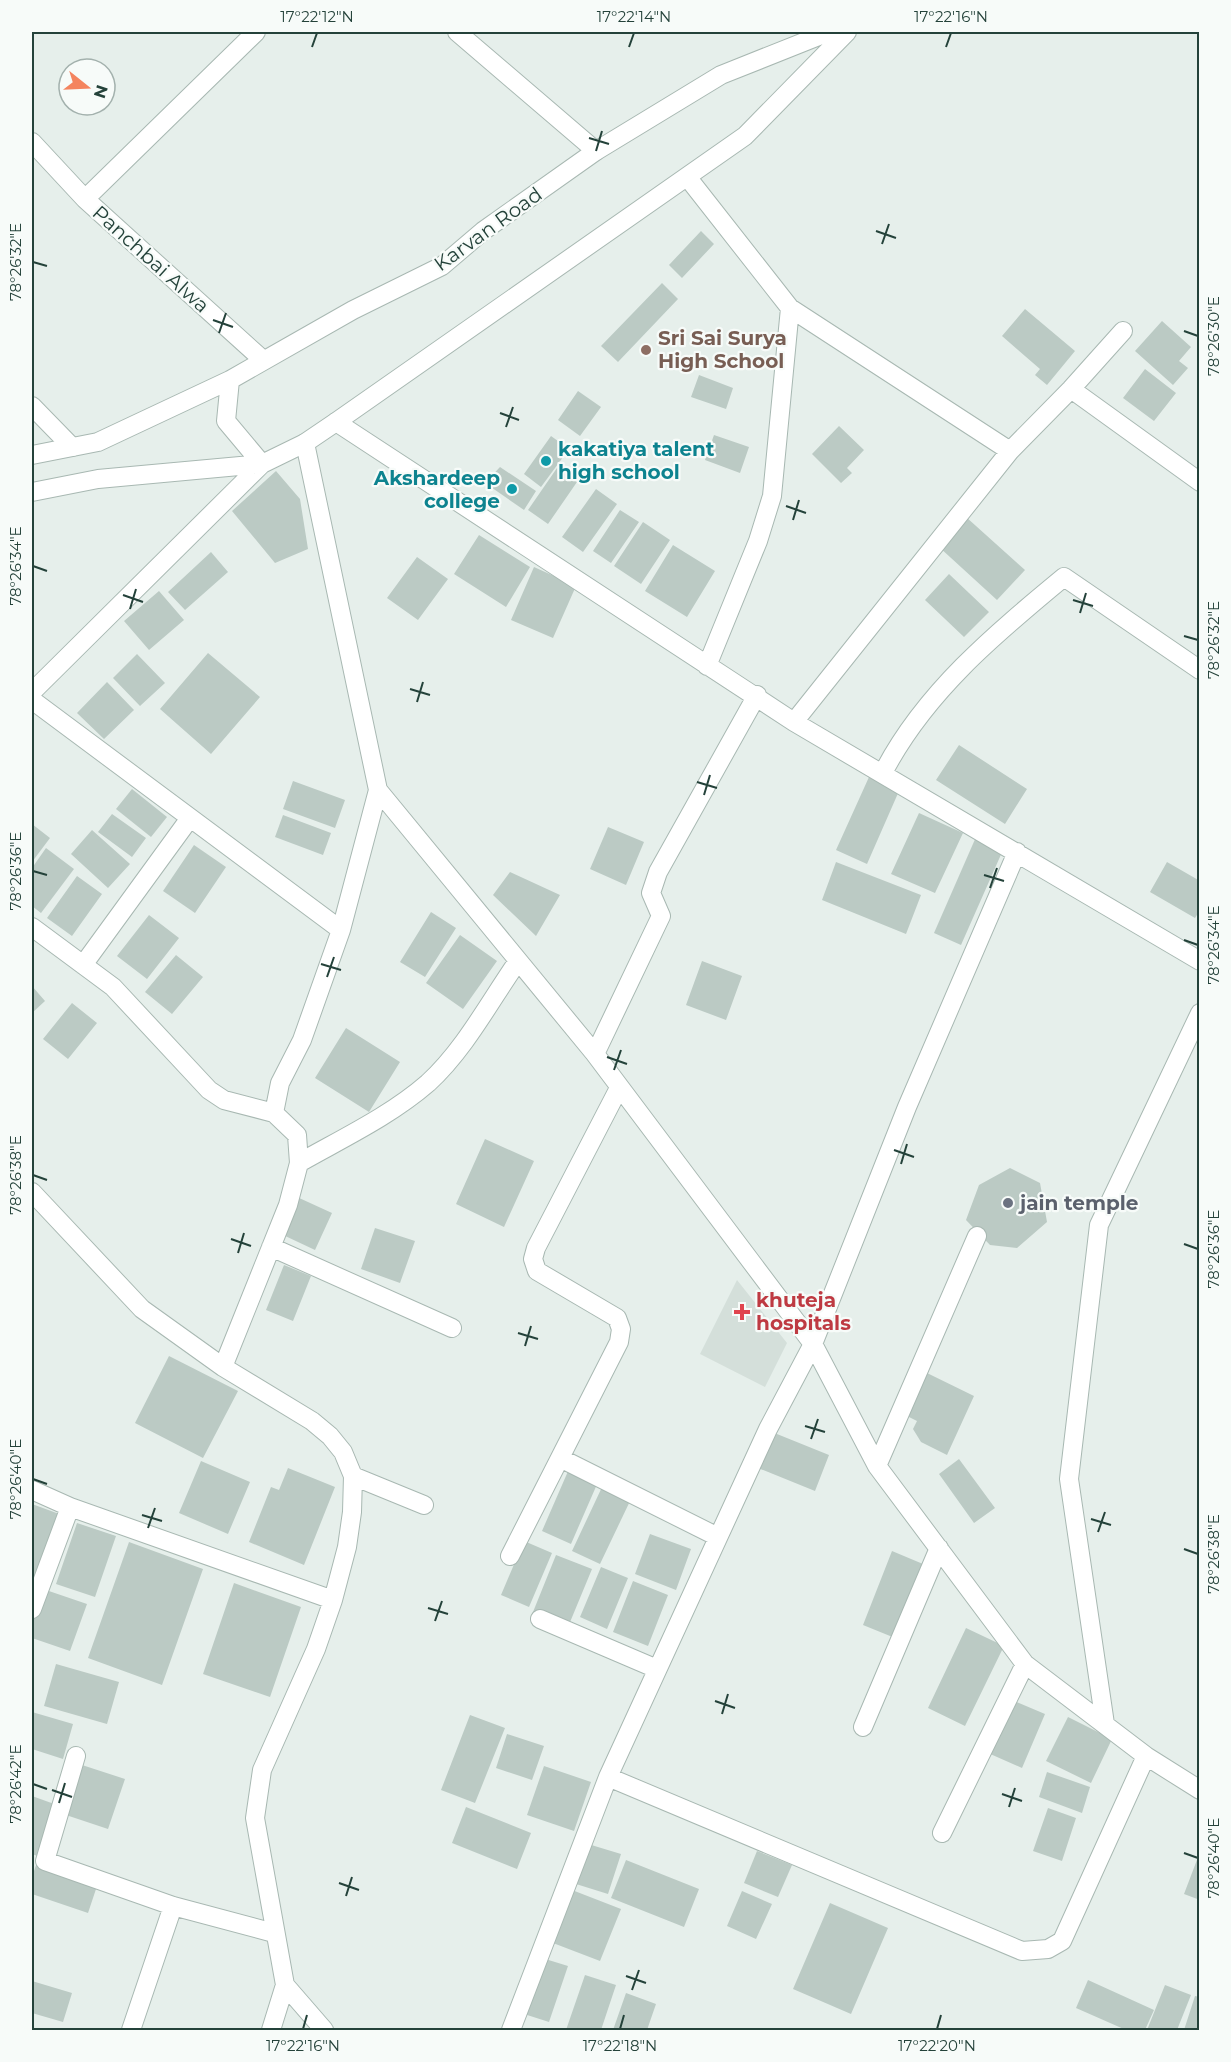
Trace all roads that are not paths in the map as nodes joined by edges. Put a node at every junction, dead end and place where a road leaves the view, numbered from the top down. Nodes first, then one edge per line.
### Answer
1 (457, 32) edge
2 (829, 32) edge
3 (846, 32) edge
4 (252, 33) edge
5 (32, 142) edge
6 (596, 152) junction
7 (688, 178) junction
8 (85, 199) junction
9 (790, 308) junction
10 (1123, 331) dead end
11 (263, 360) junction
12 (230, 380) junction
13 (1071, 389) junction
14 (32, 406) edge
15 (336, 422) junction
16 (306, 443) junction
17 (72, 447) junction
18 (1010, 451) junction
19 (32, 455) edge
20 (262, 464) junction
21 (1200, 482) edge
22 (32, 492) edge
23 (707, 666) junction
24 (1200, 669) edge
25 (32, 692) edge
26 (756, 695) junction
27 (32, 700) edge
28 (794, 722) junction
29 (883, 773) junction
30 (378, 790) junction
31 (190, 818) junction
32 (1017, 852) junction
33 (32, 927) edge
34 (341, 930) junction
35 (518, 961) junction
36 (1200, 961) edge
37 (83, 965) junction
38 (1200, 1013) edge
39 (595, 1054) junction
40 (619, 1088) junction
41 (274, 1113) junction
42 (299, 1163) junction
43 (32, 1192) edge
44 (977, 1236) dead end
45 (271, 1247) junction
46 (452, 1328) dead end
47 (813, 1344) junction
48 (223, 1367) junction
49 (560, 1458) junction
50 (876, 1466) junction
51 (353, 1476) junction
52 (32, 1490) edge
53 (424, 1505) dead end
54 (70, 1507) junction
55 (718, 1537) junction
56 (939, 1548) junction
57 (510, 1556) dead end
58 (333, 1599) junction
59 (32, 1609) edge
60 (540, 1619) dead end
61 (1025, 1664) junction
62 (657, 1670) junction
63 (1105, 1724) junction
64 (863, 1727) dead end
65 (76, 1756) dead end
66 (1146, 1756) junction
67 (608, 1777) junction
68 (1200, 1790) edge
69 (942, 1833) dead end
70 (38, 1860) edge
71 (173, 1906) junction
72 (274, 1933) junction
73 (285, 1985) junction
74 (131, 2031) edge
75 (271, 2031) edge
76 (324, 2031) edge
77 (511, 2031) edge

1 - 6 street
2 - 6 street, Karvan Road
3 - 7 street
4 - 8 street, Panchbai Alwa
5 - 8 street
6 - 11 street, Karvan Road
7 - 9 street
7 - 15 street
8 - 11 street, Panchbai Alwa
9 - 18 street
9 - 23 street
10 - 13 street
11 - 12 street, Karvan Road
12 - 17 street, Karvan Road
12 - 20 street
13 - 18 street
13 - 21 street
14 - 17 street
15 - 16 street
15 - 23 street
16 - 20 street
16 - 30 street
17 - 19 street, Karvan Road
18 - 28 street
20 - 22 street
20 - 25 street
23 - 26 street
24 - 29 street
26 - 28 street
26 - 39 street
27 - 31 street
28 - 29 street
29 - 32 street
30 - 34 street
30 - 35 street
31 - 34 street
31 - 37 street
32 - 36 street
32 - 47 street
33 - 37 street
34 - 41 street
35 - 39 street
35 - 42 street
37 - 41 street
38 - 63 street
39 - 40 street
40 - 47 street
40 - 49 street
41 - 42 street
42 - 45 street
43 - 48 street
44 - 50 street
45 - 46 street
45 - 48 street
47 - 50 street
47 - 55 street
48 - 51 street
49 - 55 street
49 - 57 street
50 - 56 street
51 - 53 street
51 - 58 street
52 - 54 street
54 - 58 street
54 - 59 street
55 - 62 street
56 - 61 street
56 - 64 street
58 - 72 street
60 - 62 street
61 - 63 street
61 - 69 street
62 - 67 street
63 - 66 street
65 - 70 street
66 - 67 street
66 - 68 street
67 - 77 street
70 - 71 street
71 - 72 street
71 - 74 street
72 - 73 street
73 - 75 street
73 - 76 street

